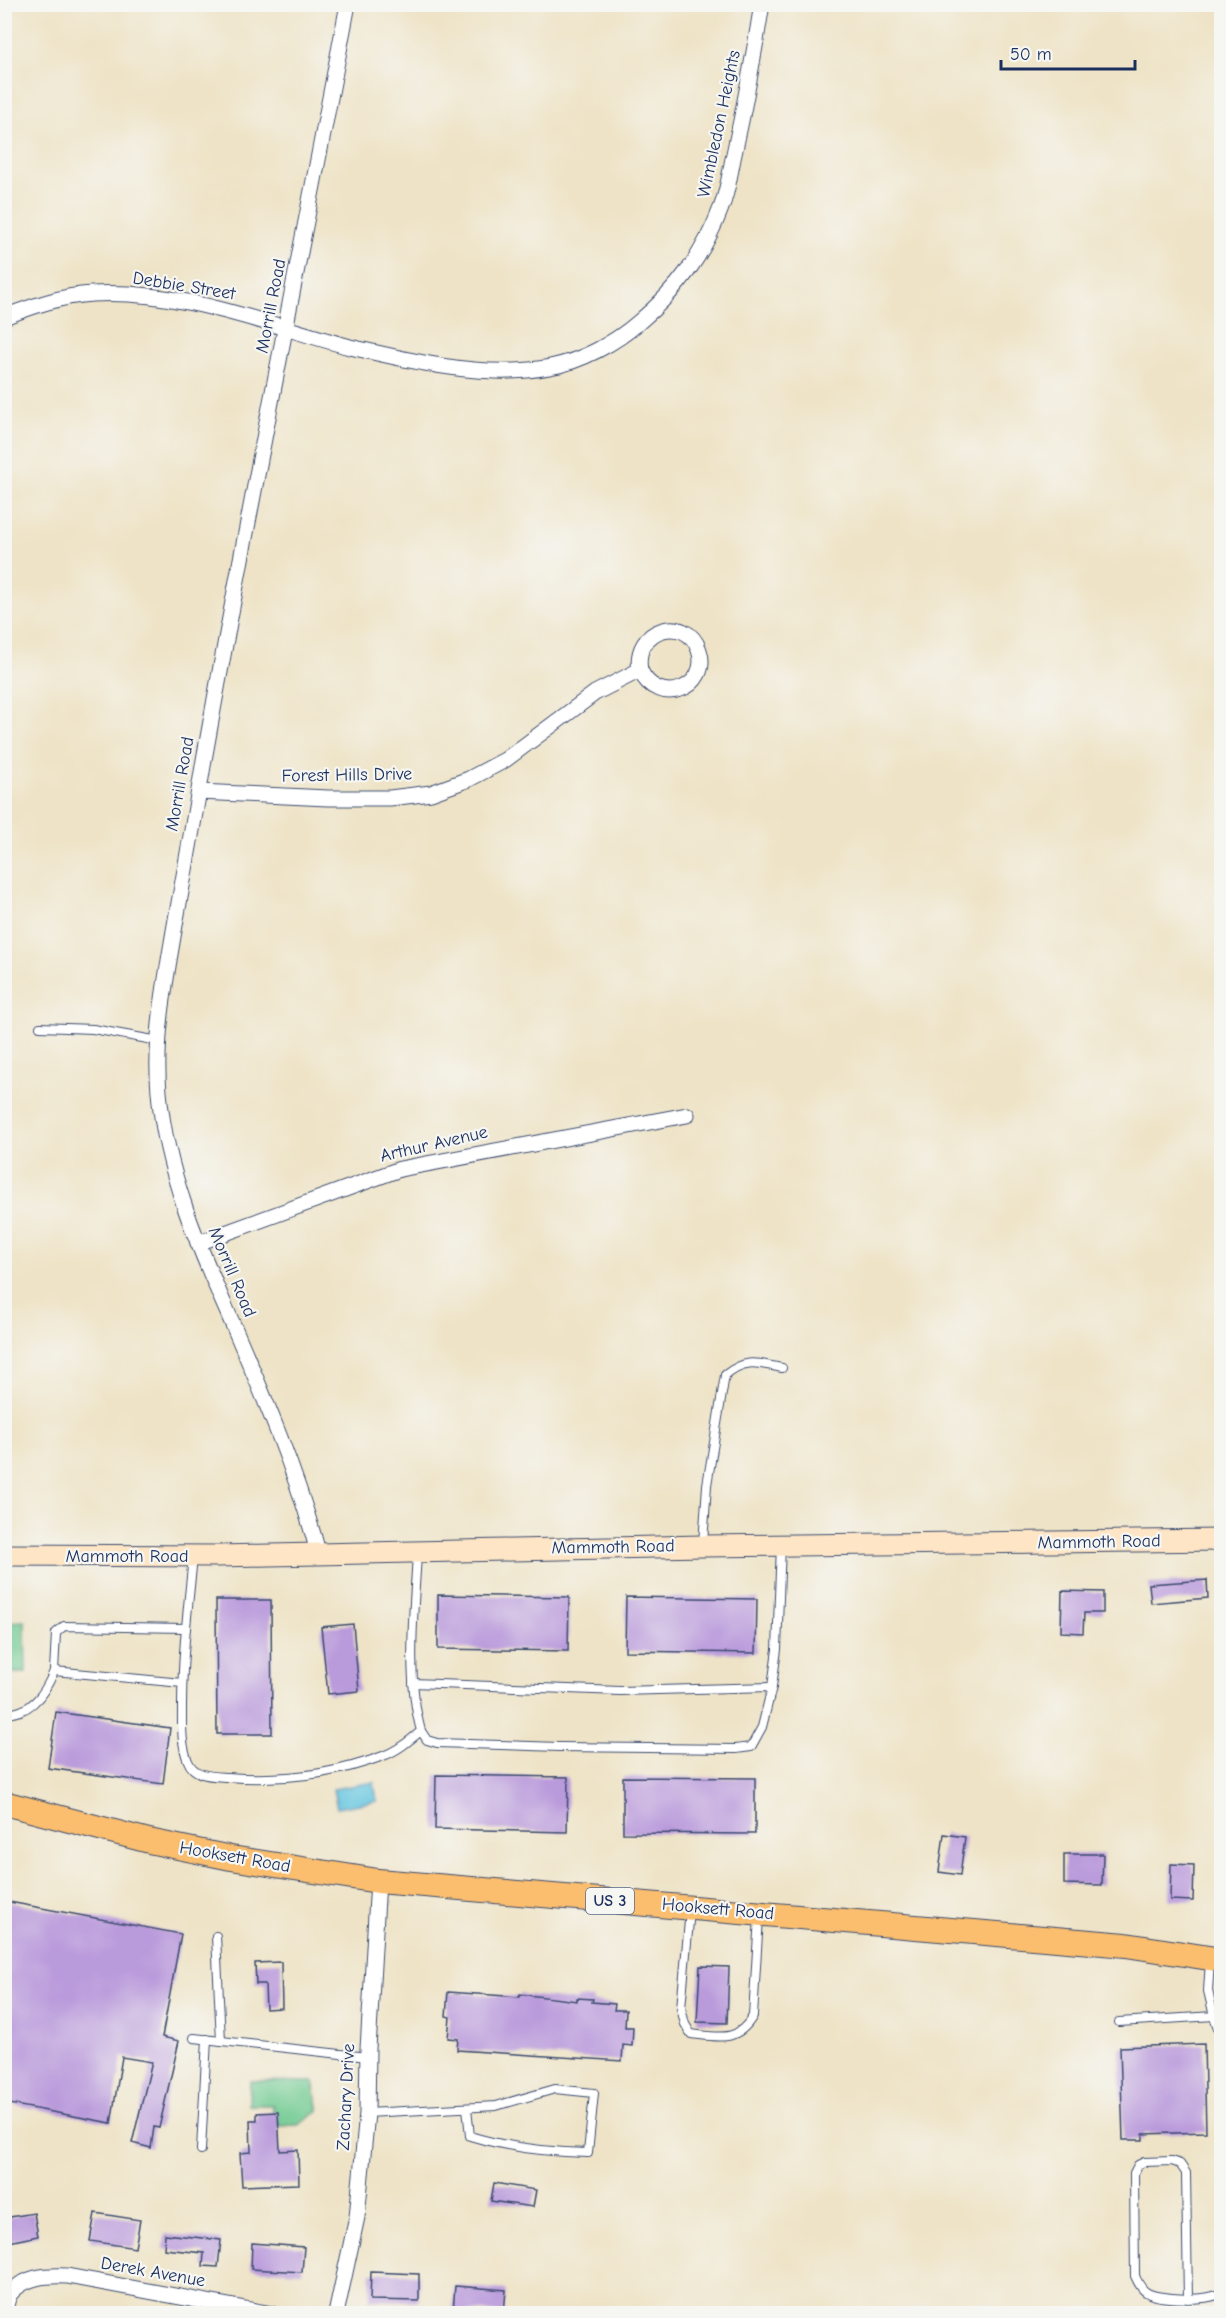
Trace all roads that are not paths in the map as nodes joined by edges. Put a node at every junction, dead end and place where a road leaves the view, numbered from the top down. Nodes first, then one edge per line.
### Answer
1 (348, 4) edge
2 (762, 4) edge
3 (4, 317) edge
4 (287, 327) junction
5 (640, 670) junction
6 (199, 792) junction
7 (40, 1027) dead end
8 (159, 1041) junction
9 (687, 1114) dead end
10 (198, 1243) junction
11 (782, 1368) dead end
12 (1221, 1540) edge
13 (781, 1545) junction
14 (703, 1546) junction
15 (417, 1551) junction
16 (318, 1552) junction
17 (4, 1555) edge
18 (194, 1556) junction
19 (186, 1628) junction
20 (54, 1671) junction
21 (182, 1683) junction
22 (413, 1683) junction
23 (772, 1687) junction
24 (4, 1714) edge
25 (421, 1731) junction
26 (4, 1803) edge
27 (378, 1881) junction
28 (690, 1907) junction
29 (759, 1913) junction
30 (216, 1936) dead end
31 (1216, 1958) edge
32 (1214, 2016) junction
33 (1119, 2022) dead end
34 (195, 2038) dead end
35 (207, 2039) junction
36 (221, 2041) junction
37 (1221, 2041) edge
38 (368, 2057) junction
39 (467, 2108) junction
40 (367, 2113) junction
41 (201, 2150) dead end
42 (1221, 2292) edge
43 (1188, 2299) junction
44 (4, 2313) edge
45 (272, 2313) edge
46 (336, 2313) edge

1 - 4 street, Morrill Road
2 - 4 street, Wimbledon Heights
3 - 4 street, Debbie Street
4 - 6 street, Morrill Road
5 - 5 street
5 - 6 street, Forest Hills Drive
6 - 8 street, Morrill Road
7 - 8 lane
8 - 10 street, Morrill Road
9 - 10 street, Arthur Avenue
10 - 16 street, Morrill Road
11 - 14 lane
12 - 13 main road, Mammoth Road
13 - 14 main road, Mammoth Road
13 - 23 lane
14 - 15 main road, Mammoth Road
15 - 16 main road, Mammoth Road
15 - 22 lane
16 - 18 main road, Mammoth Road
17 - 18 main road, Mammoth Road
18 - 19 lane
19 - 20 lane
19 - 21 lane
20 - 21 lane
20 - 24 lane
21 - 25 lane
22 - 23 lane
22 - 25 lane
23 - 25 lane
26 - 27 main road, Hooksett Road / US 3
27 - 28 main road, Hooksett Road / US 3
27 - 38 street, Zachary Drive
28 - 29 main road, Hooksett Road / US 3
28 - 29 lane
29 - 31 main road, Hooksett Road / US 3
30 - 36 lane
31 - 32 lane
32 - 33 lane
32 - 37 lane
34 - 35 lane
35 - 36 lane
35 - 41 lane
36 - 38 lane
38 - 40 street, Zachary Drive
39 - 39 lane
39 - 40 lane
40 - 46 street, Zachary Drive
42 - 43 lane
43 - 43 lane
44 - 45 street, Derek Avenue

